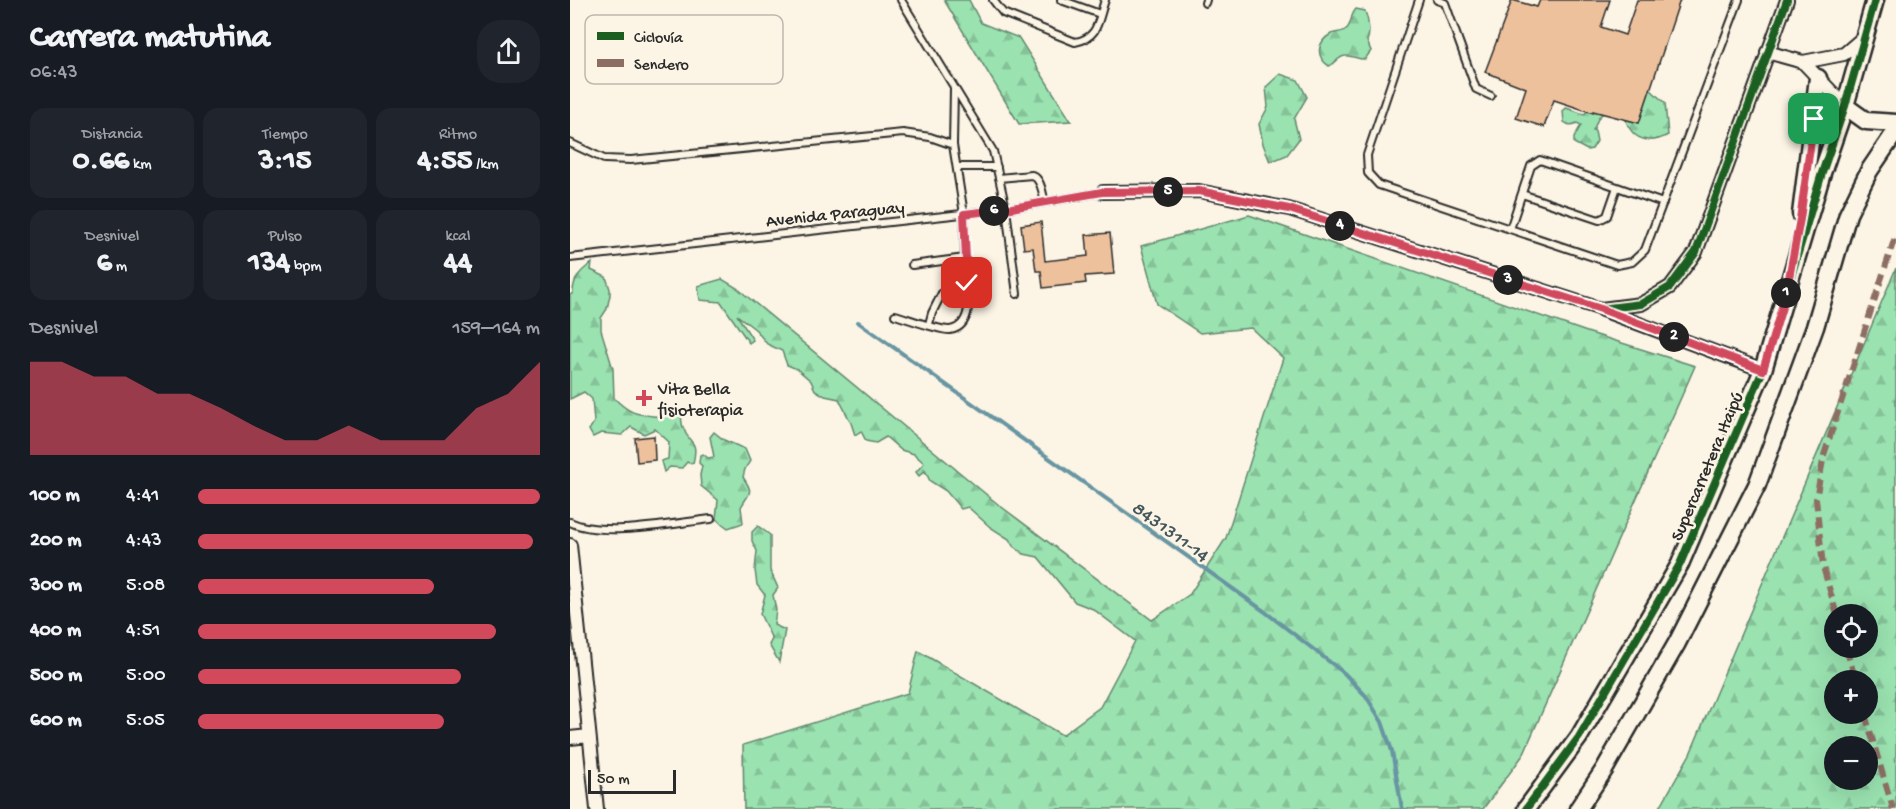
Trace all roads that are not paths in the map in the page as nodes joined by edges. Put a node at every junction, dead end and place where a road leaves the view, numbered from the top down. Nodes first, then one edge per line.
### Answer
1 (901, 0) edge
2 (993, 0) edge
3 (1061, 0) edge
4 (1105, 0) edge
5 (1419, 0) edge
6 (1437, 0) edge
7 (1739, 0) edge
8 (1786, 0) edge
9 (1875, 0) edge
10 (1100, 14) junction
11 (1865, 36) junction
12 (1767, 52) junction
13 (1803, 63) junction
14 (1818, 78) junction
15 (954, 88) junction
16 (1491, 96) dead end
17 (1845, 106) junction
18 (1896, 123) edge
19 (1896, 131) edge
20 (570, 143) edge
21 (952, 145) junction
22 (997, 166) junction
23 (957, 167) junction
24 (999, 178) junction
25 (1617, 187) junction
26 (1102, 192) joint
27 (1522, 194) junction
28 (1045, 202) junction
29 (1663, 203) junction
30 (1006, 209) junction
31 (964, 214) junction
32 (1510, 229) junction
33 (570, 258) edge
34 (965, 258) junction
35 (912, 265) dead end
36 (967, 283) junction
37 (1017, 294) dead end
38 (1786, 294) junction
39 (1601, 309) junction
40 (894, 315) dead end
41 (929, 324) junction
42 (1763, 370) junction
43 (711, 519) dead end
44 (570, 522) edge
45 (570, 545) edge
46 (574, 621) edge
47 (589, 736) junction
48 (570, 738) edge
49 (597, 809) edge
50 (1526, 809) edge
51 (1578, 809) edge

1 - 15 lane
2 - 10 lane
3 - 10 lane
4 - 10 lane
5 - 32 lane
6 - 16 lane
7 - 29 lane
8 - 12 street
9 - 11 street, Supercarretera Itaipú
11 - 13 street
11 - 17 street, Supercarretera Itaipú
12 - 13 street
12 - 39 street
13 - 14 street
14 - 17 street
14 - 38 street
15 - 21 lane
15 - 22 lane
17 - 18 street
17 - 38 street, Supercarretera Itaipú
19 - 51 street
20 - 21 lane
21 - 23 lane
22 - 23 lane
22 - 24 lane
23 - 31 lane
24 - 28 lane
24 - 30 lane
25 - 27 lane
25 - 27 lane
25 - 29 lane
26 - 28 lane, Avenida Paraguay
26 - 39 street
27 - 32 lane
28 - 30 lane, Avenida Paraguay
29 - 32 lane
30 - 31 lane, Avenida Paraguay
30 - 37 lane
31 - 33 lane, Avenida Paraguay
31 - 34 lane
34 - 35 lane
34 - 36 lane
36 - 41 lane
36 - 41 lane
38 - 42 street, Supercarretera Itaipú
39 - 42 street
40 - 41 lane
42 - 50 street, Supercarretera Itaipú
43 - 44 lane
45 - 46 street
46 - 47 street
47 - 48 street
47 - 49 street

